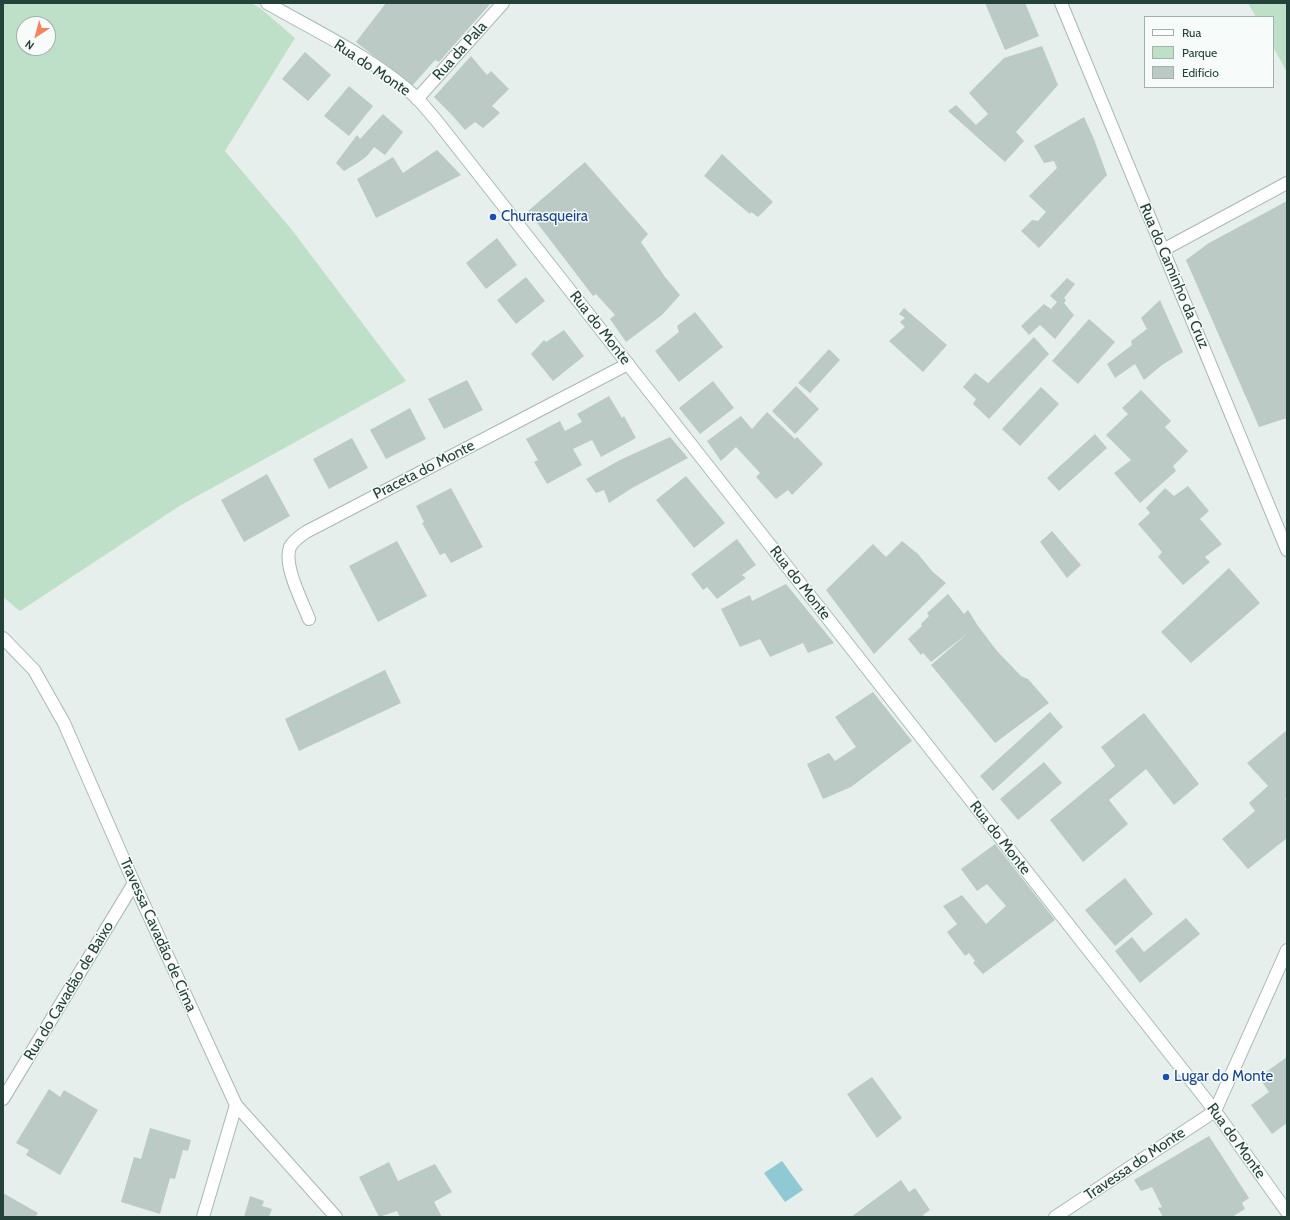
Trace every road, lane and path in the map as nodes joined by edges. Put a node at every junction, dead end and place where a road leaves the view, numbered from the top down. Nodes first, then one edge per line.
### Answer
1 (267, 3) edge
2 (503, 3) edge
3 (1061, 3) edge
4 (418, 99) junction
5 (1287, 183) edge
6 (1164, 250) junction
7 (628, 364) junction
8 (1287, 550) edge
9 (309, 619) dead end
10 (3, 638) edge
11 (134, 883) junction
12 (1287, 950) edge
13 (3, 1099) edge
14 (236, 1105) junction
15 (1214, 1111) junction
16 (1287, 1212) edge
17 (203, 1217) edge
18 (336, 1217) edge
19 (1055, 1217) edge

1 - 4 street, Rua do Monte
2 - 4 street, Rua da Pala
3 - 6 street, Rua do Caminho da Cruz
4 - 7 street, Rua do Monte
5 - 6 street
6 - 8 street, Rua do Caminho da Cruz
7 - 9 street, Praceta do Monte
7 - 15 street, Rua do Monte
10 - 11 street, Travessa Cavadão de Cima
11 - 13 street, Rua do Cavadão de Baixo
11 - 14 street, Travessa Cavadão de Cima
12 - 15 street
14 - 17 street
14 - 18 street, Travessa Cavadão de Cima
15 - 16 street, Rua do Monte
15 - 19 street, Travessa do Monte

